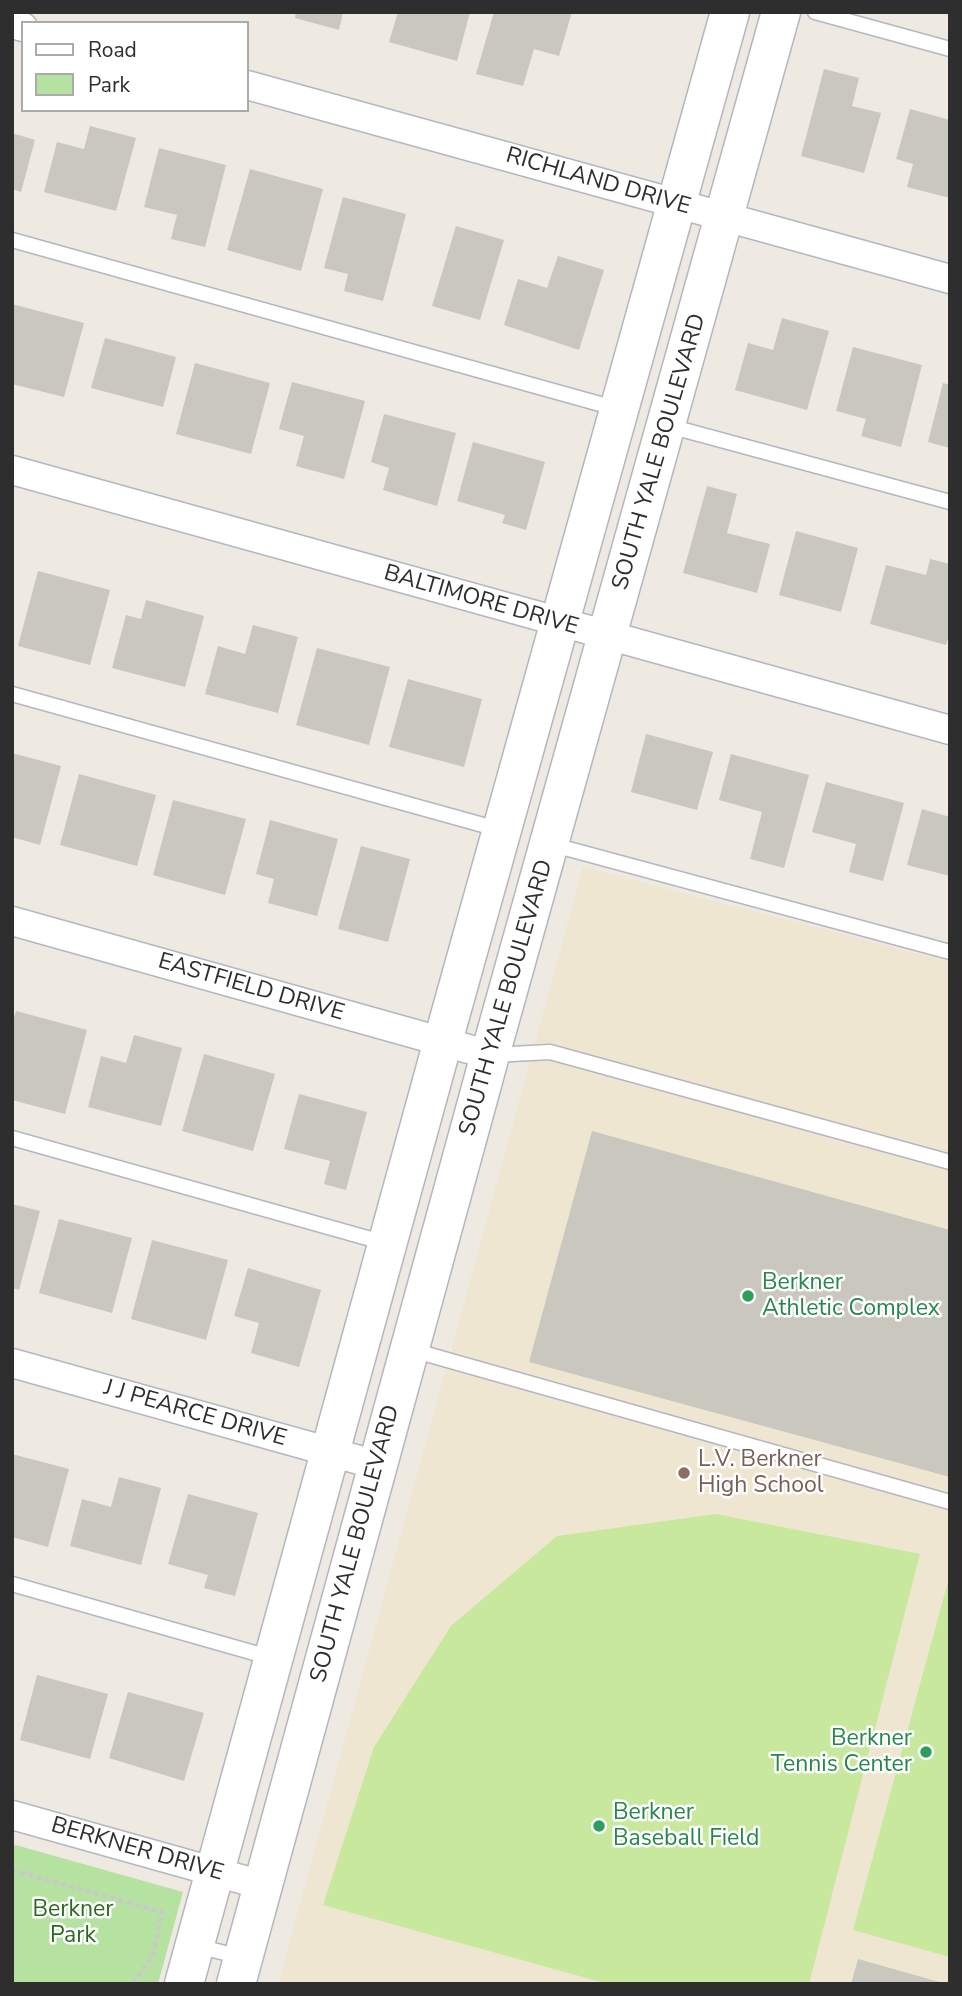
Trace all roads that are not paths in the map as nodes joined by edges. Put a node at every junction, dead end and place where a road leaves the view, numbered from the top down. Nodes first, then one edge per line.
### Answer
1 (730, 12) edge
2 (781, 12) edge
3 (815, 12) edge
4 (950, 49) edge
5 (248, 85) edge
6 (678, 203) junction
7 (725, 218) junction
8 (12, 240) edge
9 (950, 279) edge
10 (620, 410) junction
11 (667, 425) junction
12 (12, 470) edge
13 (950, 502) edge
14 (561, 623) junction
15 (608, 636) junction
16 (12, 694) edge
17 (950, 730) edge
18 (502, 830) junction
19 (550, 844) junction
20 (12, 921) edge
21 (950, 952) edge
22 (443, 1041) junction
23 (490, 1055) junction
24 (12, 1138) edge
25 (950, 1162) edge
26 (387, 1244) junction
27 (409, 1349) junction
28 (12, 1363) edge
29 (330, 1451) junction
30 (377, 1465) junction
31 (950, 1503) edge
32 (12, 1584) edge
33 (273, 1659) junction
34 (12, 1815) edge
35 (214, 1872) junction
36 (262, 1885) junction
37 (195, 1945) junction
38 (239, 1970) edge
39 (184, 1984) edge

1 - 6 street
2 - 7 street, SOUTH YALE BOULEVARD
3 - 4 lane
5 - 6 street, RICHLAND DRIVE
6 - 7 street, RICHLAND DRIVE
6 - 10 street
7 - 9 street, RICHLAND DRIVE
7 - 11 street, SOUTH YALE BOULEVARD
8 - 10 lane
10 - 14 street
11 - 13 lane
11 - 15 street, SOUTH YALE BOULEVARD
12 - 14 street, BALTIMORE DRIVE
14 - 15 street, BALTIMORE DRIVE
14 - 18 street
15 - 17 street, BALTIMORE DRIVE
15 - 19 street, SOUTH YALE BOULEVARD
16 - 18 lane
18 - 22 street
19 - 21 lane
19 - 23 street, SOUTH YALE BOULEVARD
20 - 22 street, EASTFIELD DRIVE
22 - 23 street, EASTFIELD DRIVE
22 - 26 street
23 - 25 lane
23 - 27 street, SOUTH YALE BOULEVARD
24 - 26 lane
26 - 29 street
27 - 30 street, SOUTH YALE BOULEVARD
27 - 31 lane
28 - 29 street, J J PEARCE DRIVE
29 - 30 street, J J PEARCE DRIVE
29 - 33 street
30 - 36 street, SOUTH YALE BOULEVARD
32 - 33 lane
33 - 35 street
34 - 35 street, BERKNER DRIVE
35 - 36 street, BERKNER DRIVE
35 - 37 street
36 - 38 street, SOUTH YALE BOULEVARD
37 - 38 lane
37 - 39 street

